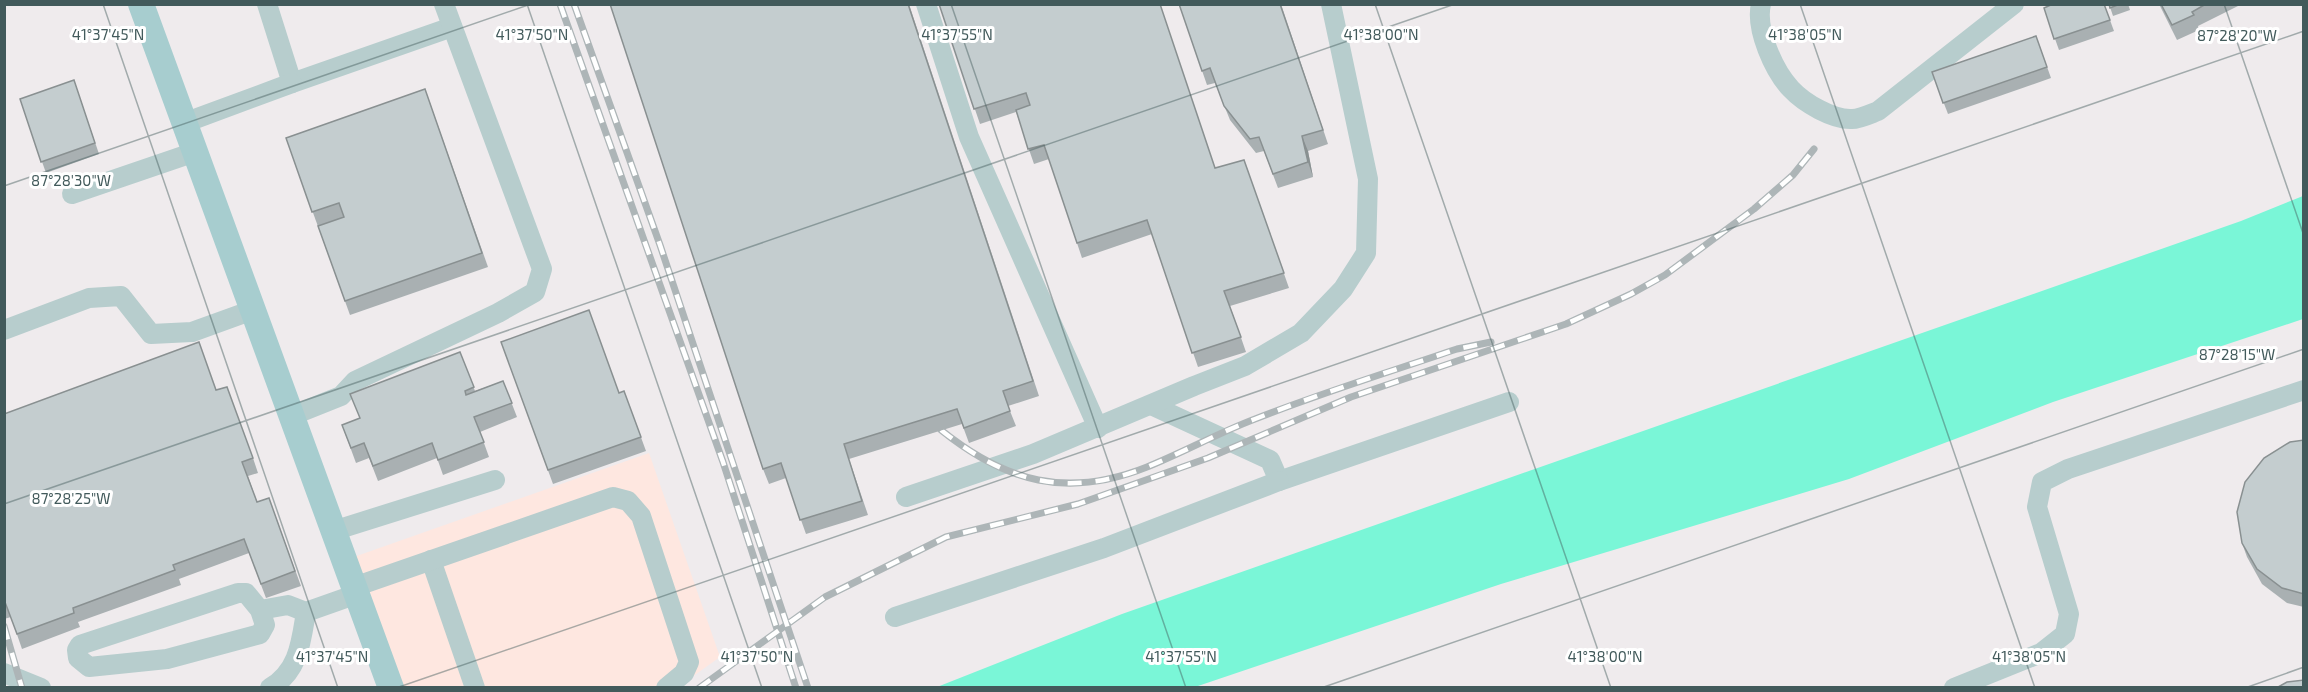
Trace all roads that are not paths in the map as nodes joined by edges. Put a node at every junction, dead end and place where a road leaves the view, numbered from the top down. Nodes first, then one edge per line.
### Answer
1 (141, 4) edge
2 (267, 4) edge
3 (444, 4) edge
4 (926, 4) edge
5 (1331, 4) edge
6 (1761, 4) edge
7 (2014, 4) edge
8 (452, 27) junction
9 (292, 83) junction
10 (184, 123) junction
11 (195, 152) junction
12 (72, 194) dead end
13 (253, 310) junction
14 (4, 330) edge
15 (2304, 390) edge
16 (1509, 402) dead end
17 (1151, 405) junction
18 (291, 416) junction
19 (1098, 428) junction
20 (495, 480) dead end
21 (1279, 481) junction
22 (906, 497) dead end
23 (333, 531) junction
24 (431, 560) junction
25 (355, 590) junction
26 (260, 610) junction
27 (306, 612) junction
28 (895, 617) dead end
29 (4, 673) edge
30 (41, 687) edge
31 (270, 687) edge
32 (391, 687) edge
33 (475, 687) edge
34 (666, 687) edge
35 (1954, 687) edge

1 - 10 main road
2 - 9 lane
3 - 8 lane
4 - 19 lane
5 - 17 lane
6 - 7 lane
8 - 9 lane
8 - 18 lane
9 - 10 lane
10 - 11 main road
11 - 12 lane
11 - 13 main road
13 - 14 lane
13 - 18 main road
15 - 35 lane
16 - 21 lane
17 - 19 lane
17 - 21 lane
18 - 23 main road
19 - 22 lane
20 - 23 lane
21 - 28 lane
23 - 25 main road
24 - 25 lane
24 - 33 lane
24 - 34 lane
25 - 27 lane
25 - 32 main road
26 - 26 lane
26 - 27 lane
27 - 31 lane
29 - 30 lane

